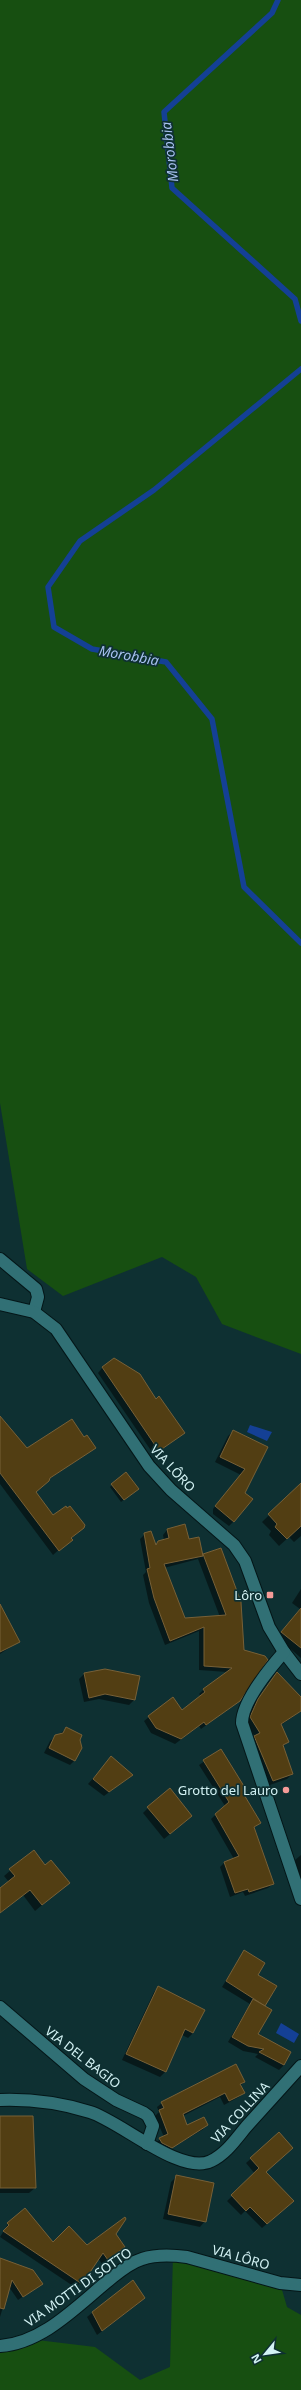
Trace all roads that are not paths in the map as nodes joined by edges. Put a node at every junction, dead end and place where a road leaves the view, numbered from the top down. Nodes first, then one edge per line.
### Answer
1 (0, 1259) edge
2 (0, 1304) edge
3 (34, 1312) junction
4 (284, 1652) junction
5 (301, 1674) edge
6 (301, 1899) edge
7 (0, 2007) edge
8 (301, 2066) edge
9 (0, 2100) edge
10 (147, 2144) junction
11 (172, 2255) joint
12 (301, 2285) edge
13 (0, 2346) edge

1 - 3 street
2 - 3 street, VIA LÔRO
3 - 4 street, VIA LÔRO
4 - 5 street, VIA LÔRO
4 - 6 street
7 - 10 street, VIA DEL BAGIO
8 - 10 street, VIA COLLINA
9 - 10 street, VIA COLLINA
11 - 12 street, VIA LÔRO
11 - 13 street, VIA MOTTI DI SOTTO

